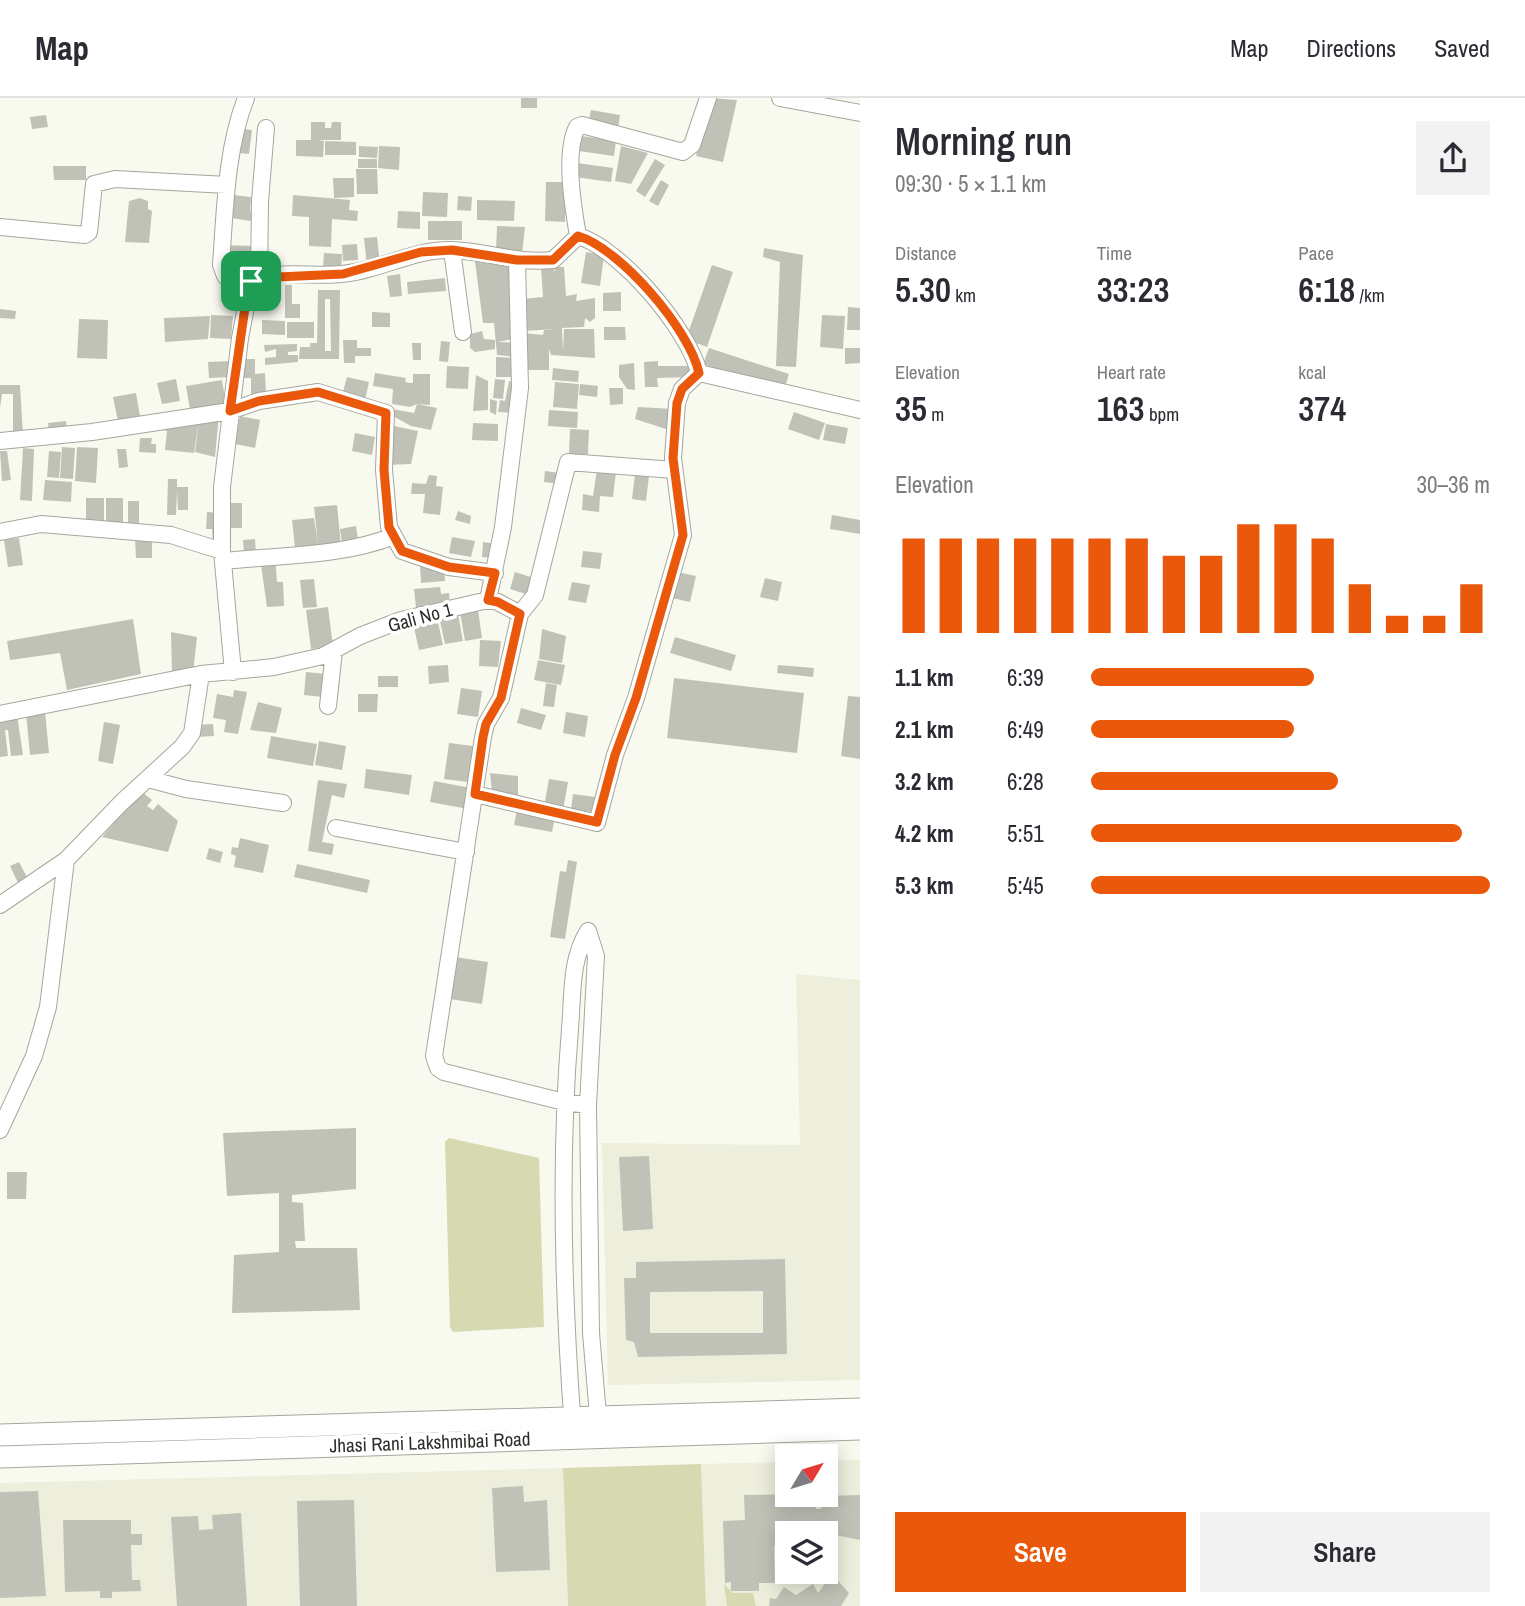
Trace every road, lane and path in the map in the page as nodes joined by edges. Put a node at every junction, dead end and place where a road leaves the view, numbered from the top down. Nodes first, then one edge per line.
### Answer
1 (247, 98) edge
2 (708, 98) edge
3 (780, 98) edge
4 (860, 113) edge
5 (266, 128) dead end
6 (227, 185) junction
7 (0, 227) edge
8 (578, 236) junction
9 (452, 250) junction
10 (517, 260) junction
11 (255, 279) junction
12 (463, 332) dead end
13 (699, 373) junction
14 (860, 410) edge
15 (230, 411) junction
16 (0, 441) edge
17 (674, 470) junction
18 (0, 532) edge
19 (394, 536) junction
20 (223, 556) junction
21 (495, 573) junction
22 (488, 600) junction
23 (520, 614) junction
24 (334, 650) junction
25 (233, 672) junction
26 (201, 674) junction
27 (328, 706) dead end
28 (0, 714) edge
29 (148, 779) junction
30 (475, 794) junction
31 (283, 803) dead end
32 (336, 828) dead end
33 (466, 852) junction
34 (66, 860) junction
35 (0, 905) edge
36 (564, 1102) junction
37 (589, 1105) junction
38 (0, 1130) edge
39 (860, 1409) edge
40 (599, 1427) junction
41 (573, 1428) junction
42 (860, 1429) edge
43 (0, 1435) edge
44 (0, 1457) edge

1 - 6 street
2 - 8 street
3 - 4 street
5 - 11 street
6 - 7 street
6 - 11 street
8 - 10 street
8 - 13 street
9 - 10 street
9 - 11 street
9 - 12 street
10 - 21 street
11 - 15 street
13 - 14 street
13 - 17 street
15 - 16 street
15 - 19 street
15 - 20 street
17 - 23 street
17 - 30 street
18 - 20 street
19 - 20 street
19 - 21 street
20 - 25 street
21 - 22 street
22 - 23 street
22 - 24 street, Gali No 1
23 - 30 street
24 - 25 street, Gali No 1
24 - 27 street
25 - 26 street, Gali No 1
26 - 28 street, Gali No 1
26 - 29 street
29 - 31 street
29 - 34 street
30 - 33 street
32 - 33 street
33 - 36 street
34 - 35 street
34 - 38 street
36 - 37 street
36 - 37 street
36 - 41 street
37 - 40 street
39 - 40 main road, Jhasi Rani Lakshmibai Road
40 - 41 main road, Jhasi Rani Lakshmibai Road
40 - 42 main road, Jhasi Rani Lakshmibai Road
41 - 43 main road, Jhasi Rani Lakshmibai Road
41 - 44 main road, Jhasi Rani Lakshmibai Road

